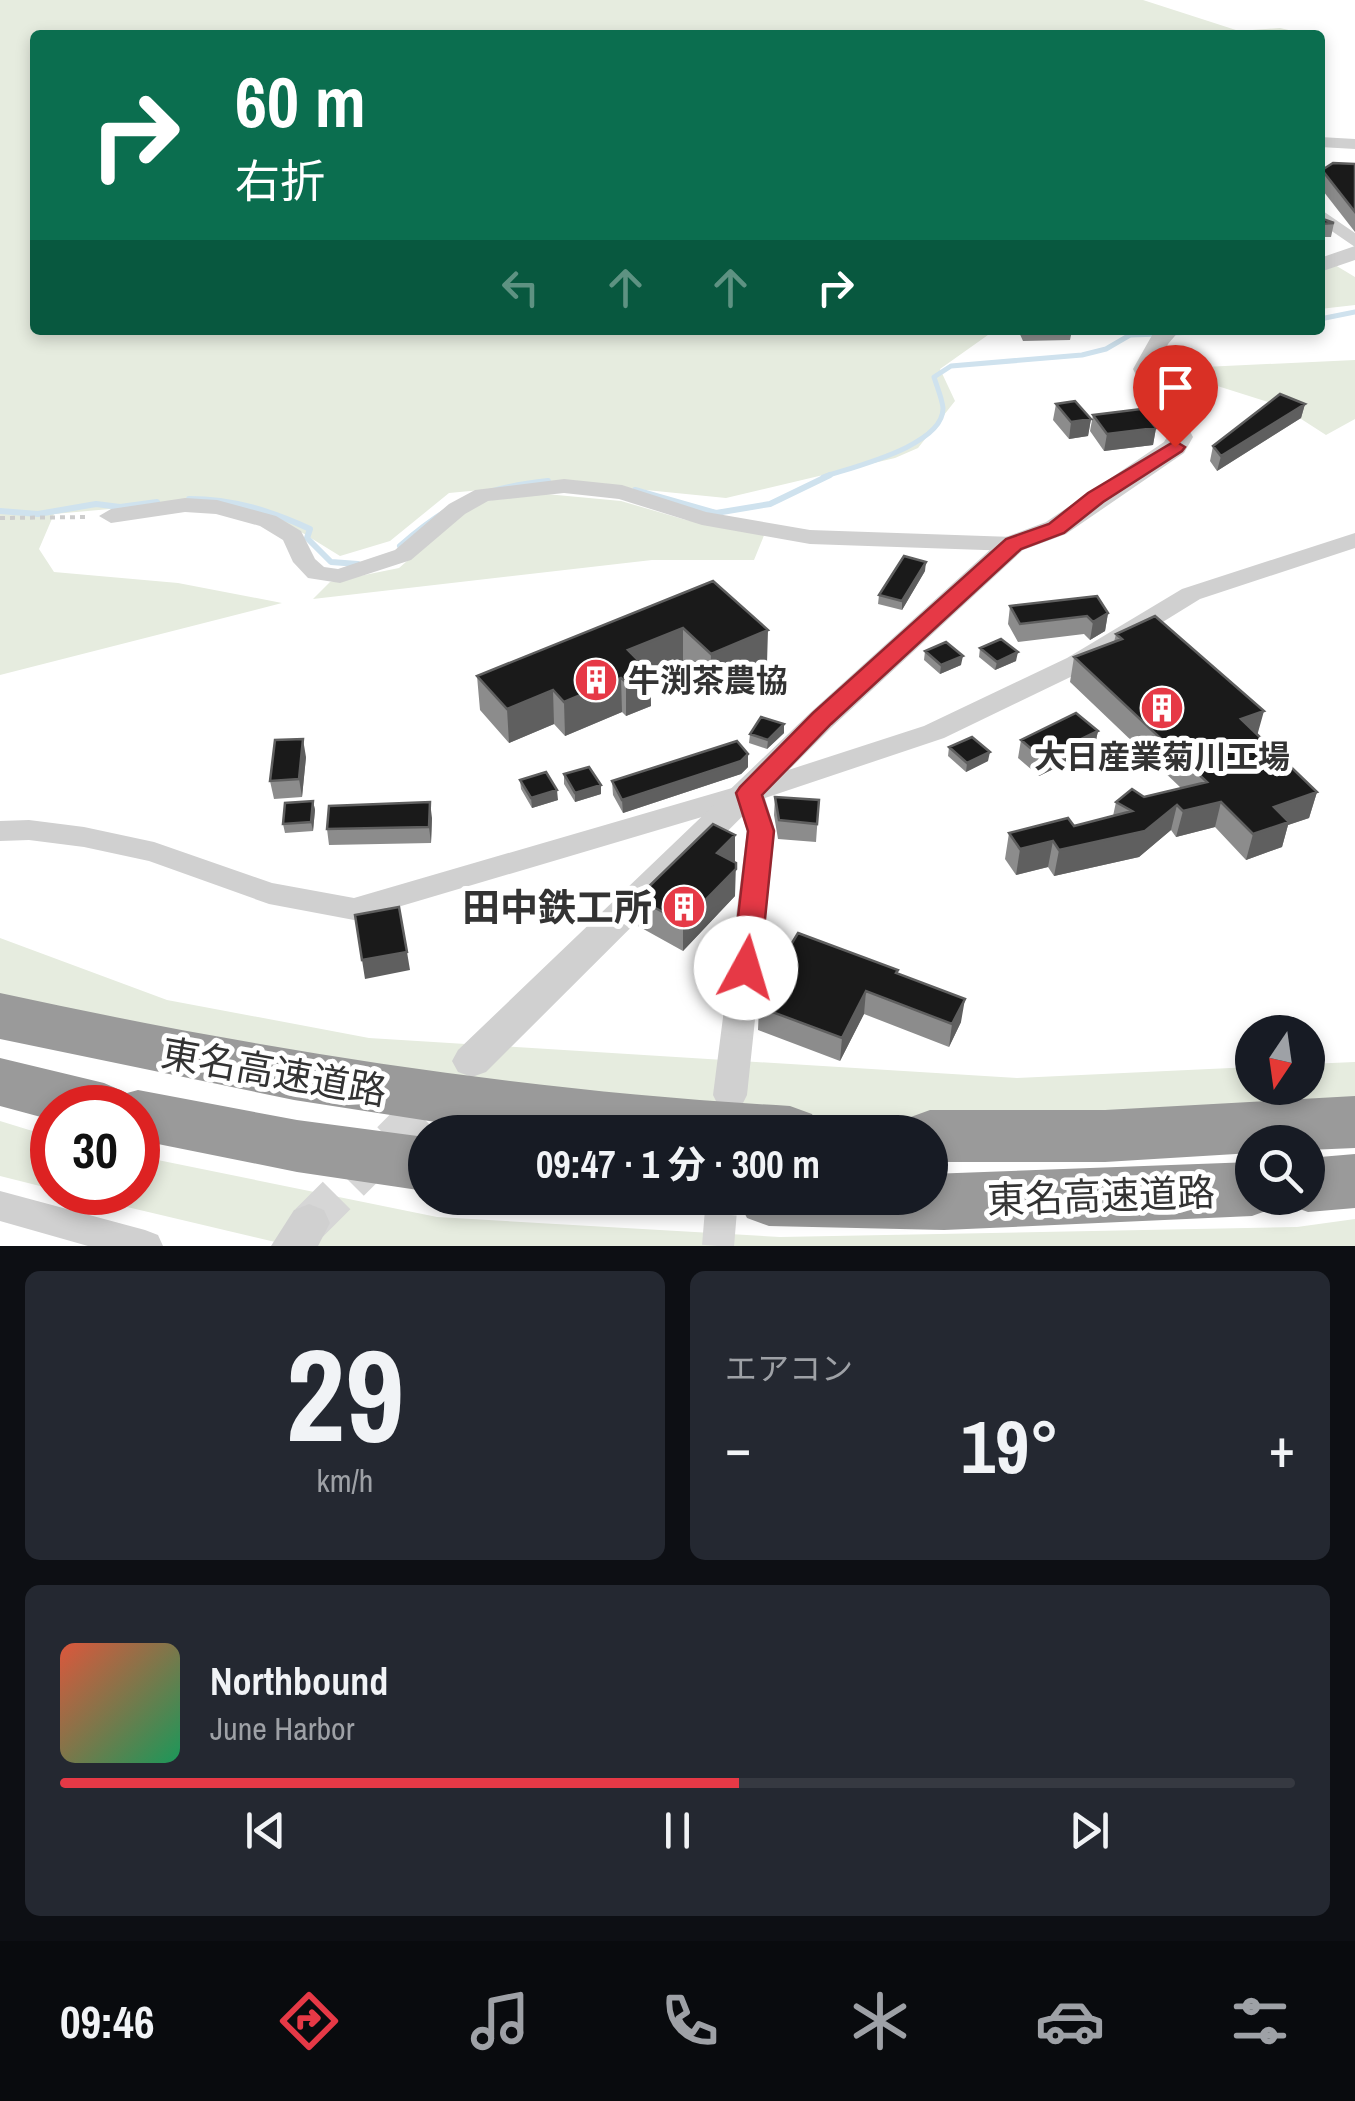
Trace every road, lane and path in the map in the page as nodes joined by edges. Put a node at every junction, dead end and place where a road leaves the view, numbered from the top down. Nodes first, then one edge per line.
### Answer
1 (1325, 142) edge
2 (1355, 144) edge
3 (1325, 218) edge
4 (1355, 242) edge
5 (1355, 253) edge
6 (1325, 263) edge
7 (1163, 335) edge
8 (111, 516) joint
9 (0, 518) edge
10 (1355, 540) edge
11 (1014, 544) junction
12 (749, 793) junction
13 (0, 831) edge
14 (0, 1016) edge
15 (472, 1061) dead end
16 (0, 1082) edge
17 (30, 1090) edge
18 (730, 1095) dead end
19 (558, 1115) edge
20 (160, 1119) edge
21 (1355, 1122) edge
22 (948, 1136) edge
23 (408, 1162) edge
24 (1355, 1182) edge
25 (1325, 1184) edge
26 (1235, 1190) edge
27 (948, 1202) edge
28 (0, 1206) edge
29 (146, 1246) edge

1 - 2 street
3 - 4 street
5 - 6 street
7 - 11 street
8 - 9 path
8 - 11 street
10 - 12 street
11 - 12 street
12 - 13 street
12 - 15 street
12 - 18 street
14 - 19 highway, 東名高速道路
16 - 17 highway
20 - 23 highway, 東名高速道路
21 - 22 highway, 東名高速道路
24 - 25 highway
26 - 27 highway, 東名高速道路
28 - 29 street

